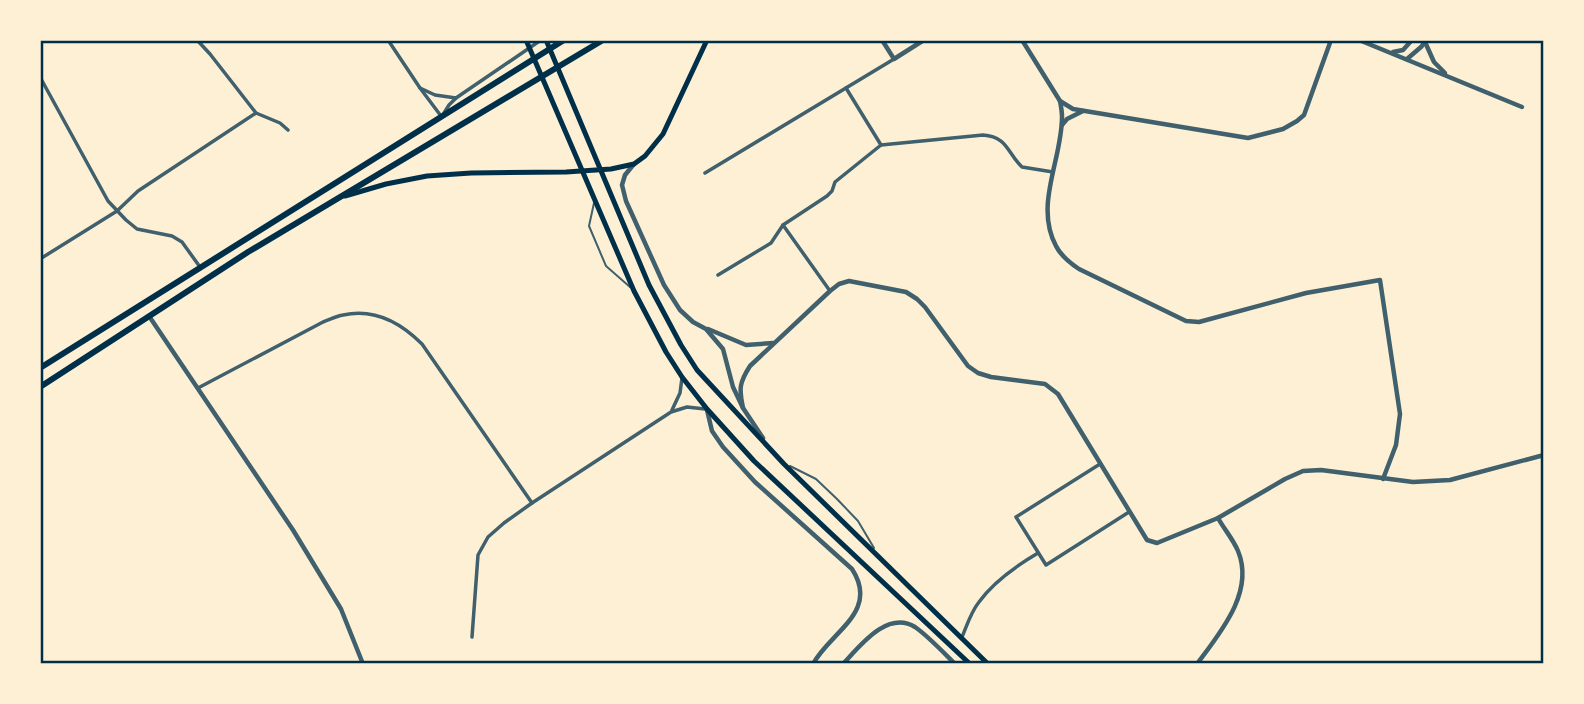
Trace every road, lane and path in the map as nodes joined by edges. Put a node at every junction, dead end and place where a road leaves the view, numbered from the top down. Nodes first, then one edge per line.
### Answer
1 (197, 40) edge
2 (388, 40) edge
3 (526, 40) edge
4 (544, 40) edge
5 (564, 40) edge
6 (603, 40) edge
7 (707, 40) edge
8 (882, 40) edge
9 (925, 40) edge
10 (1022, 40) edge
11 (1331, 40) edge
12 (1359, 40) edge
13 (1412, 40) edge
14 (1426, 41) edge
15 (1388, 52) junction
16 (894, 59) junction
17 (1406, 59) junction
18 (40, 77) edge
19 (1451, 78) junction
20 (419, 88) junction
21 (846, 88) junction
22 (456, 98) junction
23 (1060, 101) junction
24 (1522, 107) dead end
25 (1084, 110) junction
26 (256, 113) junction
27 (442, 118) junction
28 (1061, 126) junction
29 (288, 130) dead end
30 (881, 145) junction
31 (635, 163) junction
32 (705, 173) dead end
33 (1053, 173) junction
34 (341, 198) junction
35 (594, 202) junction
36 (117, 211) junction
37 (783, 225) junction
38 (40, 259) edge
39 (200, 267) junction
40 (718, 275) dead end
41 (634, 291) junction
42 (830, 291) junction
43 (149, 316) junction
44 (706, 329) junction
45 (774, 342) junction
46 (40, 368) edge
47 (682, 377) junction
48 (40, 387) edge
49 (198, 388) junction
50 (743, 408) junction
51 (707, 409) junction
52 (671, 412) junction
53 (769, 447) junction
54 (1544, 455) edge
55 (784, 464) junction
56 (1100, 464) junction
57 (1383, 479) junction
58 (532, 503) junction
59 (1129, 512) junction
60 (1218, 518) junction
61 (1038, 553) junction
62 (878, 556) junction
63 (471, 637) dead end
64 (961, 639) junction
65 (363, 664) edge
66 (813, 664) edge
67 (843, 664) edge
68 (955, 664) edge
69 (970, 664) edge
70 (988, 664) edge
71 (1198, 664) edge

1 - 26 street
2 - 20 street
3 - 35 main road
4 - 22 street
4 - 53 main road
5 - 27 highway
6 - 34 highway
7 - 31 main road
8 - 16 street
9 - 16 street
10 - 23 street
11 - 25 street
12 - 15 street
13 - 15 street
14 - 17 street
14 - 19 street
15 - 17 street
16 - 21 street
17 - 19 street
18 - 36 street
19 - 24 street
20 - 22 street
20 - 27 street
21 - 30 street
21 - 32 street
22 - 27 street
23 - 25 street
23 - 28 street
25 - 28 street
26 - 29 street
26 - 36 street
27 - 39 highway
28 - 33 street
30 - 33 street
30 - 37 street
31 - 34 main road
31 - 44 street
33 - 57 street
34 - 43 highway
35 - 41 main road
35 - 41 lane
36 - 38 street
36 - 39 street
37 - 40 street
37 - 42 street
39 - 46 highway
41 - 47 main road
42 - 45 street
42 - 56 street
43 - 48 highway
43 - 49 street
44 - 45 street
44 - 50 street
45 - 50 street
47 - 51 main road
47 - 52 street
49 - 58 street
49 - 65 street
50 - 53 street
51 - 52 street
51 - 66 street
51 - 69 main road
52 - 58 street
53 - 55 main road
54 - 57 street
55 - 62 main road
55 - 62 lane
56 - 59 street
56 - 61 street
57 - 60 street
58 - 63 street
59 - 60 street
59 - 61 street
60 - 71 street
61 - 64 street
62 - 64 main road
64 - 70 main road
67 - 68 street

